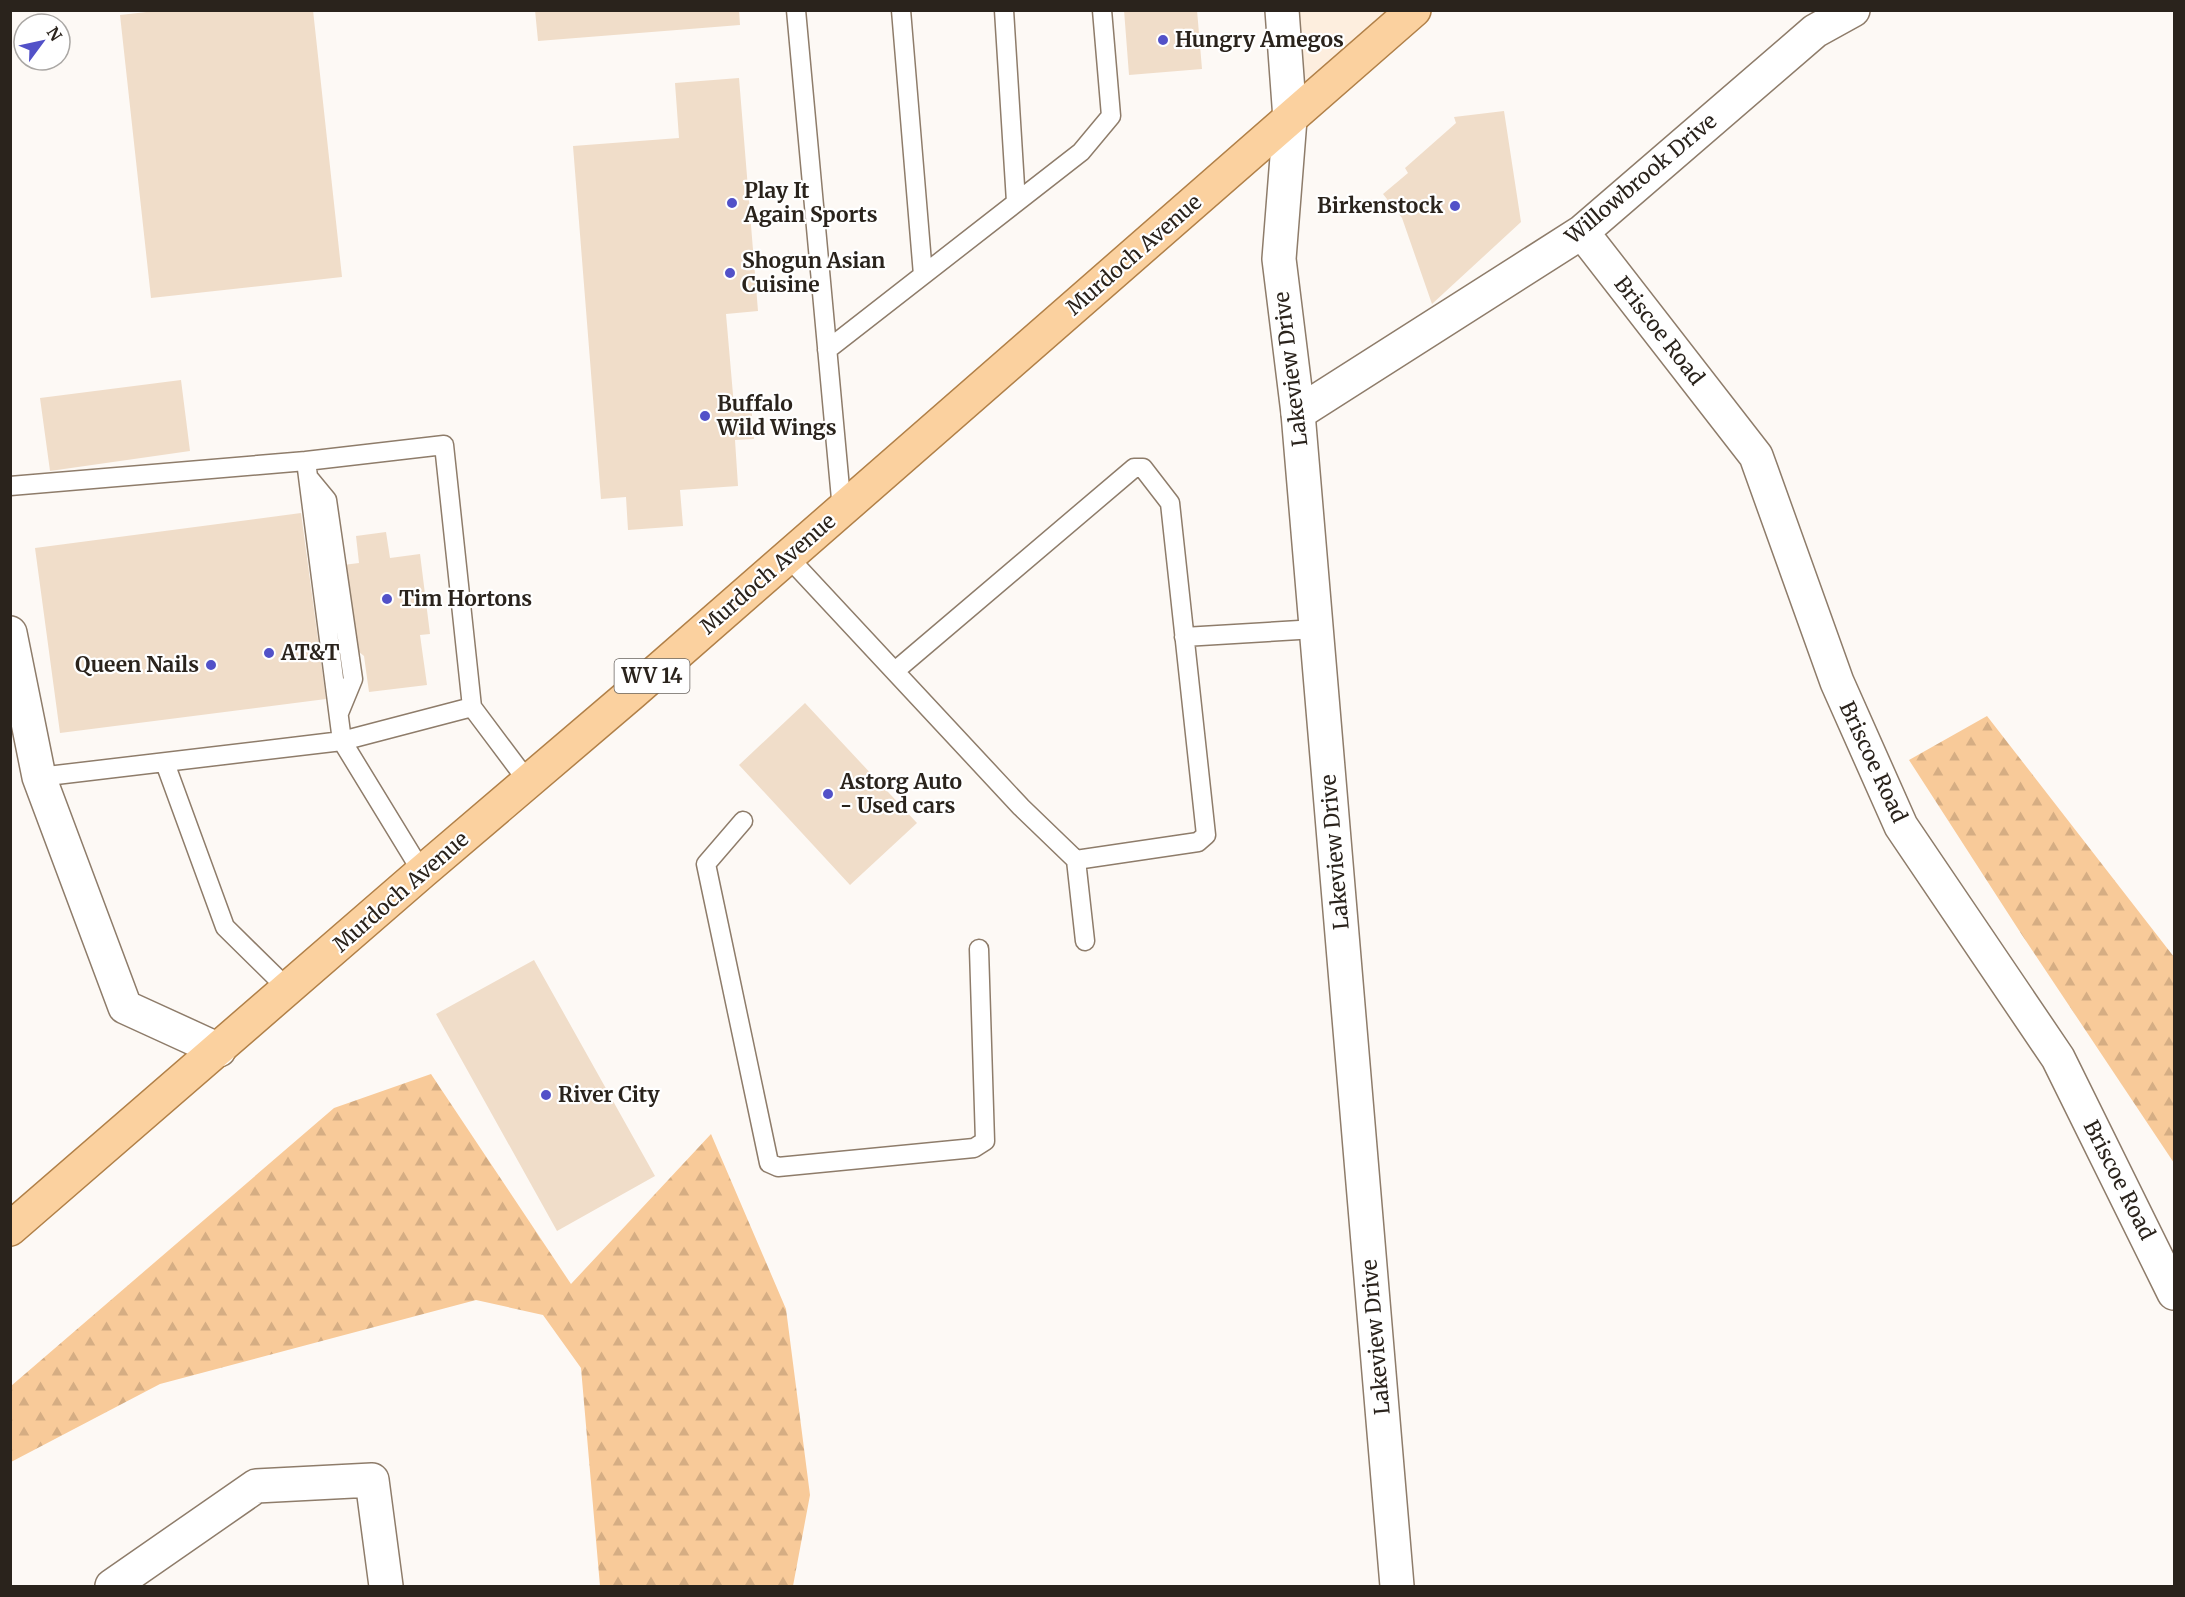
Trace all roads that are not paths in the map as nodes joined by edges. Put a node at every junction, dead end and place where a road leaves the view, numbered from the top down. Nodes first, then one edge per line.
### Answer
1 (796, 10) edge
2 (901, 10) edge
3 (1004, 10) edge
4 (1102, 10) edge
5 (1282, 10) edge
6 (1414, 10) edge
7 (1853, 10) edge
8 (1290, 119) junction
9 (1016, 202) junction
10 (1582, 232) junction
11 (923, 275) junction
12 (827, 350) junction
13 (1298, 413) junction
14 (307, 469) junction
15 (10, 486) edge
16 (842, 510) junction
17 (788, 557) junction
18 (1316, 629) junction
19 (10, 633) edge
20 (1184, 637) junction
21 (895, 671) junction
22 (472, 707) junction
23 (342, 741) junction
24 (165, 763) junction
25 (39, 777) junction
26 (528, 783) junction
27 (743, 821) dead end
28 (1076, 860) junction
29 (422, 872) junction
30 (1085, 941) dead end
31 (979, 949) dead end
32 (288, 990) junction
33 (219, 1050) junction
34 (10, 1230) edge
35 (2175, 1293) edge
36 (112, 1587) edge
37 (386, 1587) edge
38 (1398, 1587) edge

1 - 12 lane
2 - 11 lane
3 - 9 lane
4 - 9 lane
5 - 8 street, Lakeview Drive
6 - 8 main road, Murdoch Avenue / WV 14
7 - 10 street, Willowbrook Drive
8 - 13 street, Lakeview Drive
8 - 16 main road, Murdoch Avenue / WV 14
9 - 11 lane
10 - 13 street, Willowbrook Drive
10 - 35 street, Briscoe Road
11 - 12 lane
12 - 16 lane
13 - 18 street, Lakeview Drive
14 - 15 lane
14 - 22 lane
14 - 23 lane
16 - 17 main road, Murdoch Avenue / WV 14
17 - 21 lane
17 - 26 main road, Murdoch Avenue / WV 14
18 - 20 lane
18 - 38 street, Lakeview Drive
19 - 25 street
20 - 21 lane
20 - 28 lane
21 - 28 lane
22 - 23 lane
22 - 26 lane
23 - 24 lane
23 - 29 lane
24 - 25 lane
24 - 32 lane
25 - 33 street
26 - 29 main road, Murdoch Avenue / WV 14
27 - 31 lane
28 - 30 lane
29 - 32 main road, Murdoch Avenue / WV 14
32 - 33 main road, Murdoch Avenue / WV 14
33 - 34 main road, Murdoch Avenue / WV 14
36 - 37 street

